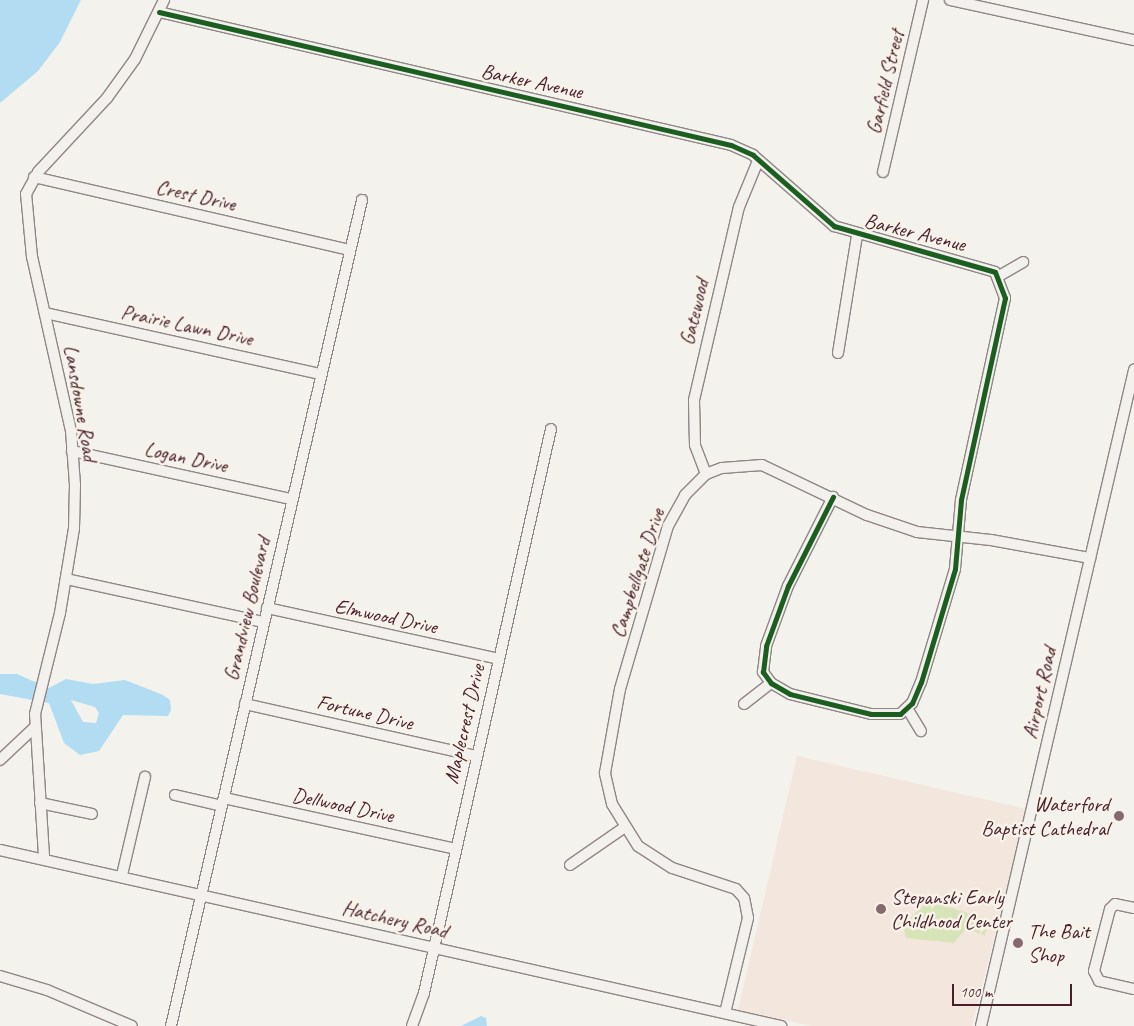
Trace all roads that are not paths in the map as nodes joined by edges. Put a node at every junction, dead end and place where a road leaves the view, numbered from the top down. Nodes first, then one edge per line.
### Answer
1 (164, 0) edge
2 (923, 0) edge
3 (950, 0) edge
4 (159, 12) junction
5 (1134, 40) edge
6 (758, 161) junction
7 (883, 172) dead end
8 (34, 177) junction
9 (362, 200) dead end
10 (858, 236) junction
11 (350, 250) junction
12 (1023, 262) dead end
13 (999, 276) junction
14 (45, 313) junction
15 (838, 353) dead end
16 (321, 374) junction
17 (1133, 376) edge
18 (551, 429) dead end
19 (72, 451) junction
20 (706, 474) junction
21 (833, 497) junction
22 (292, 499) junction
23 (957, 537) junction
24 (1090, 558) junction
25 (66, 579) junction
26 (267, 608) junction
27 (263, 622) junction
28 (498, 659) junction
29 (771, 683) junction
30 (245, 704) junction
31 (744, 704) dead end
32 (907, 708) junction
33 (35, 727) junction
34 (921, 731) dead end
35 (476, 756) junction
36 (0, 760) edge
37 (145, 777) dead end
38 (175, 795) dead end
39 (223, 802) junction
40 (40, 803) junction
41 (92, 814) dead end
42 (625, 827) junction
43 (1, 849) edge
44 (455, 849) junction
45 (44, 856) junction
46 (570, 865) dead end
47 (122, 875) junction
48 (202, 894) junction
49 (1134, 908) edge
50 (433, 946) junction
51 (0, 976) edge
52 (1134, 989) edge
53 (726, 1013) junction
54 (132, 1026) edge
55 (171, 1026) edge
56 (412, 1026) edge
57 (781, 1026) edge
58 (981, 1026) edge

1 - 4 street, Lansdowne Road
2 - 7 street, Garfield Street
3 - 5 street
4 - 6 street, Barker Avenue
4 - 8 street, Lansdowne Road
6 - 10 street, Barker Avenue
6 - 20 street, Gatewood
8 - 11 street, Crest Drive
8 - 14 street, Lansdowne Road
9 - 11 street, Grandview Boulevard
10 - 13 street, Barker Avenue
10 - 15 street
11 - 16 street, Grandview Boulevard
12 - 13 street
13 - 23 street
14 - 16 street, Prairie Lawn Drive
14 - 19 street, Lansdowne Road
16 - 22 street, Grandview Boulevard
17 - 24 street, Airport Road
18 - 28 street, Maplecrest Drive
19 - 22 street, Logan Drive
19 - 25 street, Lansdowne Road
20 - 21 street
20 - 42 street, Campbellgate Drive
21 - 23 street
21 - 29 street
22 - 26 street, Grandview Boulevard
23 - 24 street
23 - 32 street
24 - 58 street, Airport Road
25 - 27 street
25 - 33 street, Lansdowne Road
26 - 27 street, Grandview Boulevard
26 - 28 street, Elmwood Drive
27 - 30 street, Grandview Boulevard
28 - 35 street, Maplecrest Drive
29 - 31 street
29 - 32 street
30 - 35 street, Fortune Drive
30 - 39 street, Grandview Boulevard
32 - 34 street
33 - 36 street
33 - 40 street, Lansdowne Road
35 - 44 street, Maplecrest Drive
37 - 47 street
38 - 39 street, Dellwood Drive
39 - 44 street, Dellwood Drive
39 - 48 street, Grandview Boulevard
40 - 41 street
40 - 45 street, Lansdowne Road
42 - 46 street
42 - 53 street, Campbellgate Drive
43 - 45 street, Hatchery Road
44 - 50 street, Maplecrest Drive
45 - 47 street, Hatchery Road
47 - 48 street, Hatchery Road
48 - 50 street, Hatchery Road
48 - 55 street, Grandview Boulevard
49 - 52 street
50 - 53 street, Hatchery Road
50 - 56 street, Maplecrest Drive
51 - 54 street
53 - 57 street, Hatchery Road

